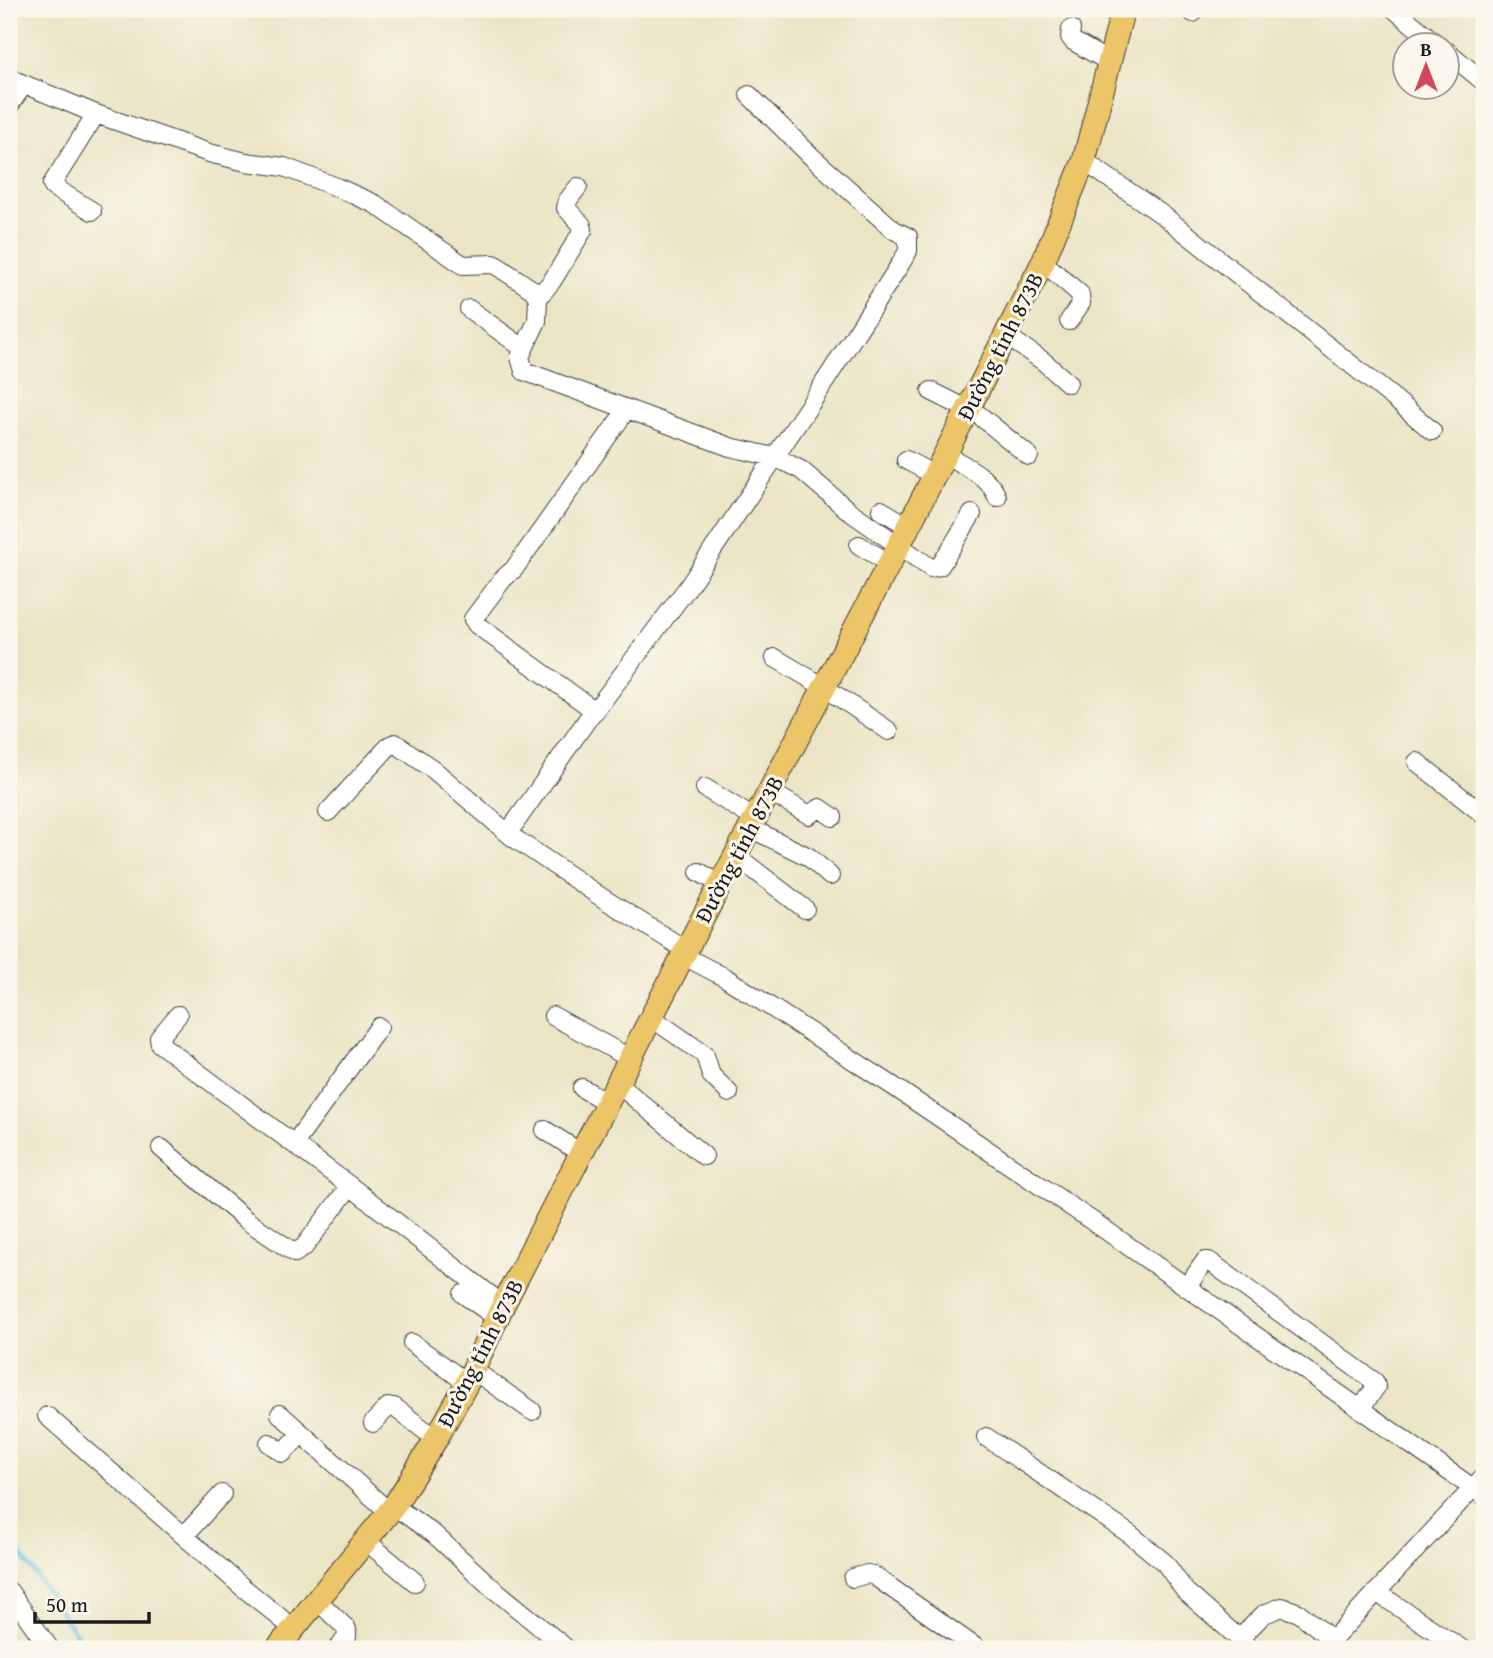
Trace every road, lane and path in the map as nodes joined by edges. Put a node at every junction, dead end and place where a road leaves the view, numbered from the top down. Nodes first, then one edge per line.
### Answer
1 (1123, 9) edge
2 (1398, 10) edge
3 (1071, 29) dead end
4 (1423, 32) edge
5 (1111, 63) junction
6 (1462, 64) edge
7 (16, 81) edge
8 (1484, 82) edge
9 (749, 95) dead end
10 (9, 106) edge
11 (96, 114) junction
12 (1084, 161) junction
13 (578, 187) dead end
14 (92, 211) dead end
15 (1043, 262) junction
16 (538, 298) junction
17 (469, 309) dead end
18 (1069, 321) dead end
19 (1005, 335) junction
20 (523, 348) junction
21 (1068, 383) dead end
22 (931, 391) dead end
23 (968, 408) junction
24 (627, 409) junction
25 (1432, 431) dead end
26 (945, 454) junction
27 (1029, 456) dead end
28 (774, 457) junction
29 (906, 460) dead end
30 (934, 475) junction
31 (997, 497) dead end
32 (881, 510) dead end
33 (972, 514) dead end
34 (899, 544) junction
35 (859, 545) dead end
36 (775, 658) dead end
37 (824, 687) junction
38 (594, 710) junction
39 (889, 731) dead end
40 (1417, 762) dead end
41 (705, 788) dead end
42 (769, 791) junction
43 (328, 812) dead end
44 (1484, 815) edge
45 (833, 817) dead end
46 (752, 823) junction
47 (508, 833) junction
48 (735, 855) junction
49 (699, 872) dead end
50 (830, 876) dead end
51 (720, 884) junction
52 (805, 909) dead end
53 (691, 957) junction
54 (178, 1015) dead end
55 (553, 1016) dead end
56 (652, 1018) junction
57 (379, 1027) dead end
58 (631, 1059) junction
59 (582, 1088) dead end
60 (613, 1093) junction
61 (729, 1093) dead end
62 (545, 1130) dead end
63 (294, 1144) junction
64 (160, 1148) dead end
65 (582, 1154) junction
66 (704, 1156) dead end
67 (350, 1186) junction
68 (1187, 1287) junction
69 (463, 1294) dead end
70 (500, 1312) junction
71 (412, 1343) dead end
72 (470, 1376) junction
73 (1361, 1408) junction
74 (532, 1411) dead end
75 (280, 1414) dead end
76 (47, 1416) dead end
77 (373, 1423) dead end
78 (301, 1434) junction
79 (986, 1437) dead end
80 (436, 1439) junction
81 (269, 1443) dead end
82 (1480, 1487) edge
83 (222, 1494) dead end
84 (398, 1512) junction
85 (184, 1536) junction
86 (366, 1541) junction
87 (853, 1578) dead end
88 (415, 1582) dead end
89 (9, 1591) edge
90 (1376, 1592) junction
91 (318, 1601) junction
92 (294, 1629) junction
93 (1245, 1644) edge
94 (1328, 1645) edge
95 (50, 1649) edge
96 (278, 1649) edge
97 (338, 1649) edge
98 (567, 1649) edge
99 (978, 1649) edge
100 (1462, 1649) edge

1 - 5 main road, Đường tỉnh 873B
2 - 4 street
3 - 5 street
5 - 12 main road, Đường tỉnh 873B
6 - 8 street
7 - 10 street
7 - 11 street
9 - 28 street
11 - 14 street
11 - 16 street
12 - 15 main road, Đường tỉnh 873B
12 - 25 street
13 - 16 street
15 - 18 street
15 - 19 main road, Đường tỉnh 873B
16 - 20 street
17 - 20 street
19 - 21 street
19 - 23 main road, Đường tỉnh 873B
20 - 24 street
22 - 23 street
23 - 26 main road, Đường tỉnh 873B
23 - 27 street
24 - 28 street
24 - 38 street
26 - 30 main road, Đường tỉnh 873B
26 - 31 street
28 - 34 street
28 - 38 street
29 - 30 street
30 - 34 main road, Đường tỉnh 873B
32 - 34 street
33 - 34 street
34 - 35 street
34 - 37 main road, Đường tỉnh 873B
36 - 37 street
37 - 39 street
37 - 42 main road, Đường tỉnh 873B
38 - 47 street
40 - 44 street
41 - 46 street
42 - 45 street
42 - 46 main road, Đường tỉnh 873B
43 - 47 street
46 - 48 main road, Đường tỉnh 873B
46 - 50 street
47 - 53 street
48 - 51 main road, Đường tỉnh 873B
48 - 52 street
49 - 51 street
51 - 53 main road, Đường tỉnh 873B
53 - 56 main road, Đường tỉnh 873B
53 - 68 street
54 - 63 street
55 - 58 street
56 - 58 main road, Đường tỉnh 873B
56 - 61 street
57 - 63 street
58 - 60 main road, Đường tỉnh 873B
59 - 60 street
60 - 65 main road, Đường tỉnh 873B
60 - 66 street
62 - 65 street
63 - 67 street
64 - 67 street
65 - 70 main road, Đường tỉnh 873B
67 - 70 street
68 - 73 street
68 - 73 street
69 - 70 street
70 - 72 main road, Đường tỉnh 873B
71 - 72 street
72 - 74 street
72 - 80 main road, Đường tỉnh 873B
73 - 82 street
75 - 78 street
76 - 85 street
77 - 80 street
78 - 81 street
78 - 84 street
79 - 93 street
80 - 84 main road, Đường tỉnh 873B
82 - 90 street
83 - 85 street
84 - 86 main road, Đường tỉnh 873B
84 - 98 street
85 - 92 street
86 - 88 street
86 - 91 main road, Đường tỉnh 873B
87 - 99 street
89 - 95 street
90 - 94 street
90 - 100 street
91 - 92 main road, Đường tỉnh 873B
91 - 97 street
92 - 96 main road, Đường tỉnh 873B
93 - 94 street

